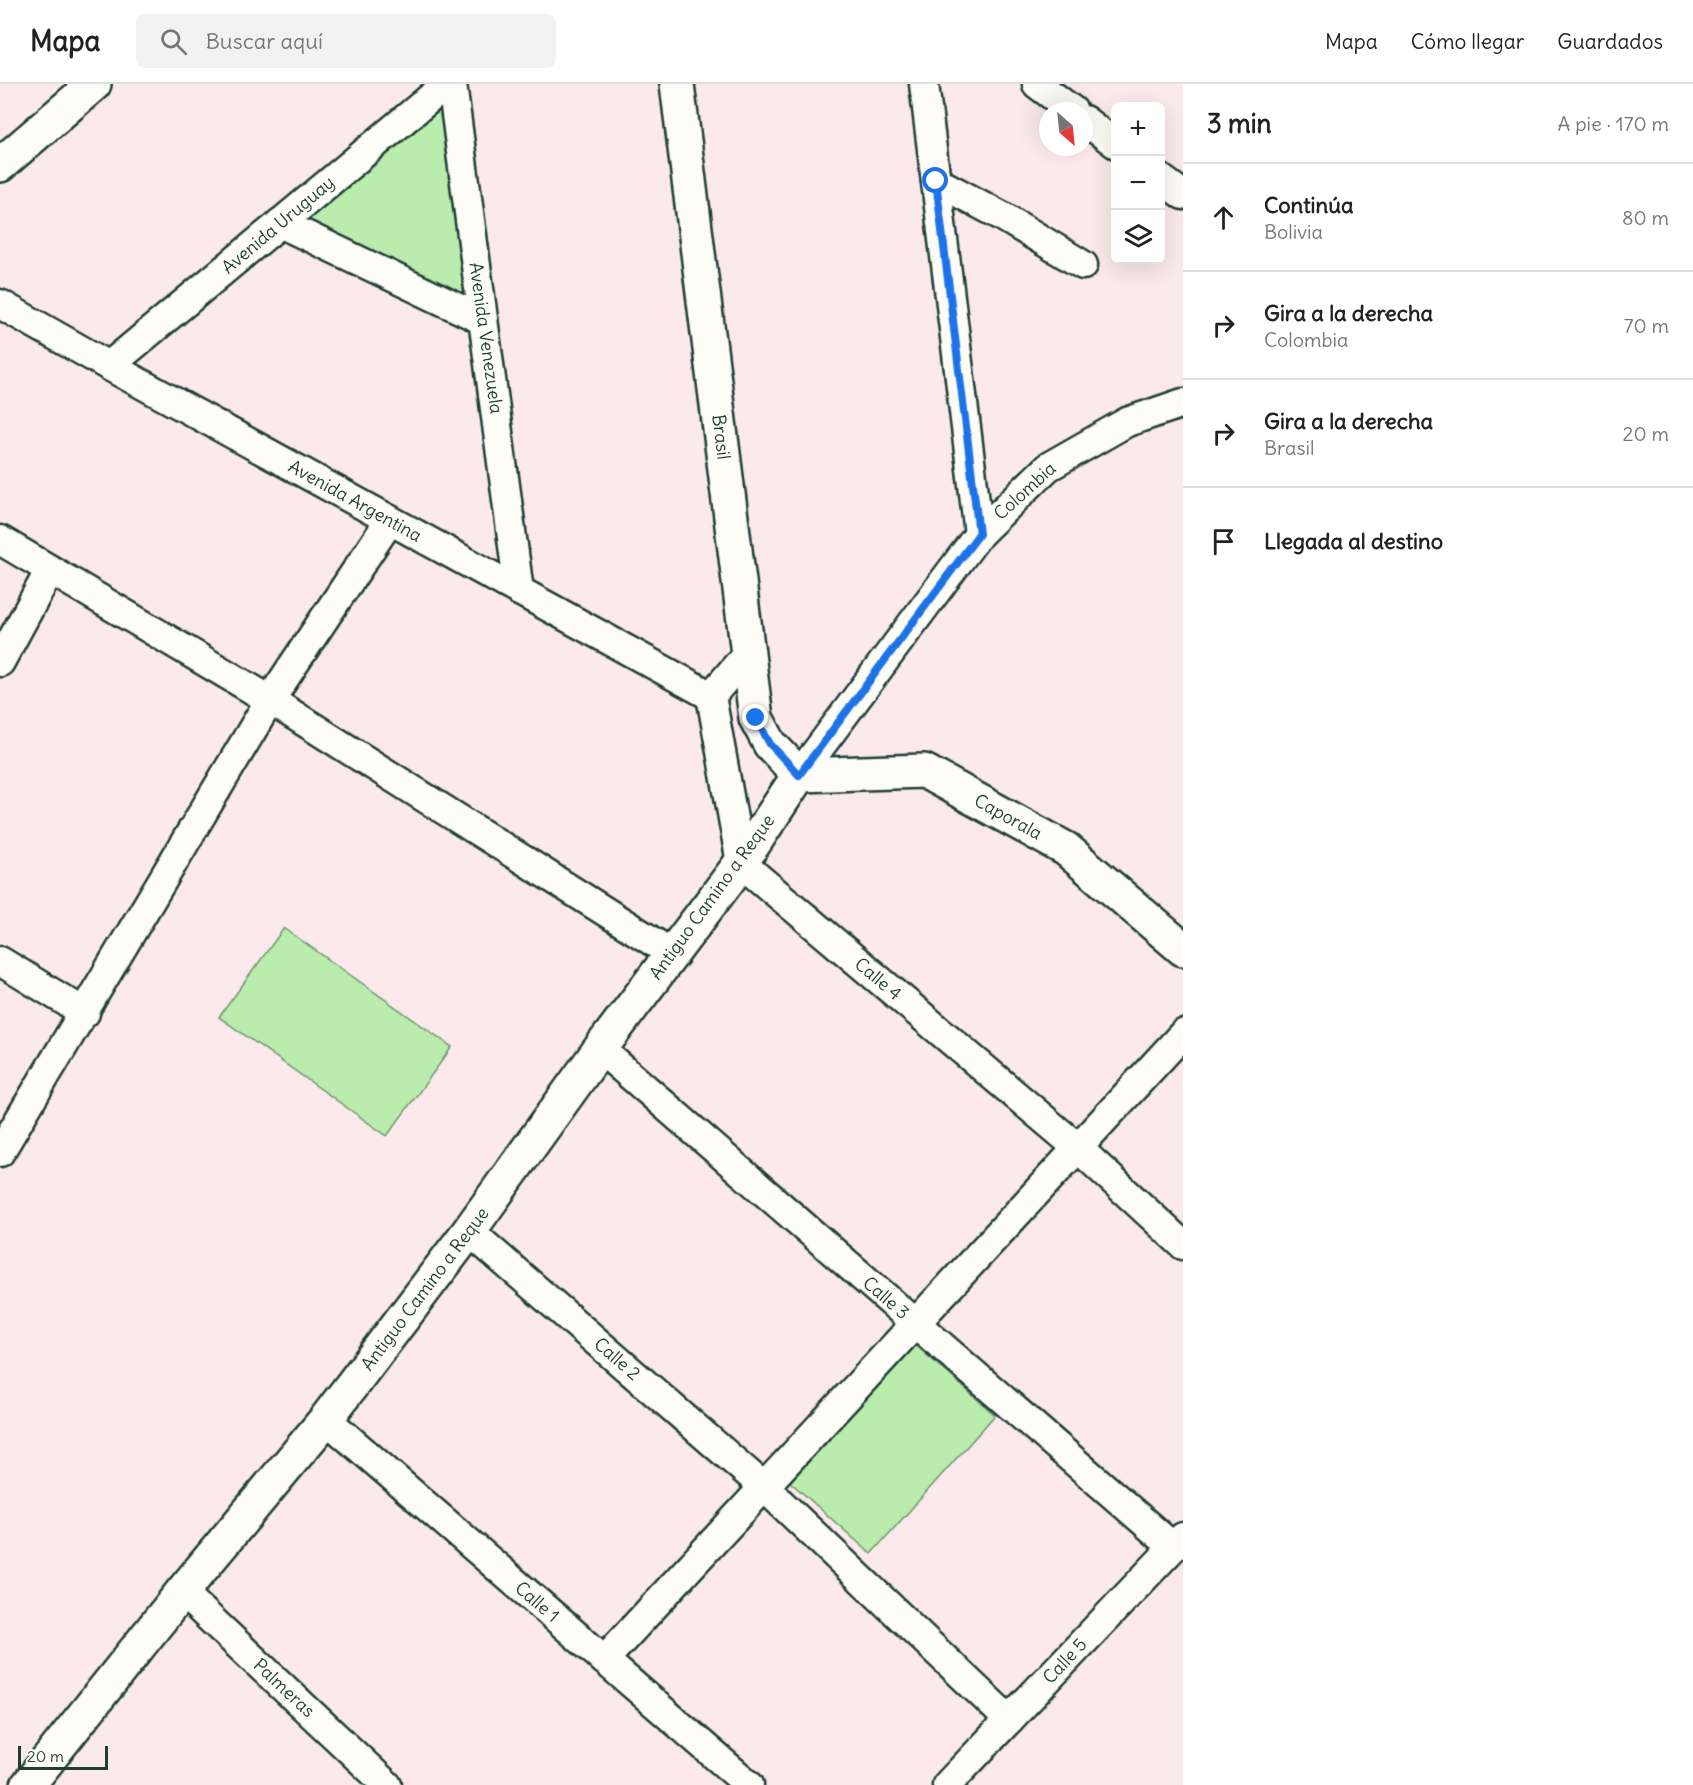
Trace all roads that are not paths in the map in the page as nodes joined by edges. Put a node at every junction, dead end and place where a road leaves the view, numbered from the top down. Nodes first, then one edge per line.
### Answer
1 (94, 84) edge
2 (447, 84) edge
3 (452, 84) edge
4 (677, 84) edge
5 (924, 84) edge
6 (1037, 84) edge
7 (1061, 102) edge
8 (1093, 127) edge
9 (1111, 140) edge
10 (0, 165) edge
11 (936, 181) junction
12 (1165, 181) edge
13 (1183, 195) edge
14 (280, 223) junction
15 (1083, 265) dead end
16 (0, 304) edge
17 (483, 320) junction
18 (109, 366) junction
19 (1183, 403) edge
20 (390, 520) junction
21 (979, 534) junction
22 (0, 540) edge
23 (50, 570) junction
24 (519, 591) junction
25 (748, 653) junction
26 (0, 662) edge
27 (711, 696) junction
28 (270, 700) junction
29 (799, 775) junction
30 (741, 863) junction
31 (1183, 949) edge
32 (671, 952) junction
33 (0, 961) edge
34 (85, 1013) junction
35 (1183, 1034) edge
36 (600, 1049) junction
37 (1078, 1148) junction
38 (0, 1152) edge
39 (469, 1231) junction
40 (1183, 1245) edge
41 (915, 1324) junction
42 (326, 1419) junction
43 (764, 1487) junction
44 (1178, 1542) edge
45 (182, 1592) junction
46 (604, 1660) junction
47 (1009, 1720) junction
48 (28, 1785) edge
49 (387, 1785) edge
50 (749, 1785) edge
51 (947, 1785) edge

1 - 10 street
2 - 14 street, Avenida Uruguay
3 - 17 street, Avenida Venezuela
4 - 25 street, Brasil
5 - 11 street
6 - 7 street
8 - 9 street
11 - 15 street
11 - 21 street
12 - 13 street
14 - 17 street
14 - 18 street, Avenida Uruguay
16 - 18 street, Avenida Argentina
17 - 24 street, Avenida Venezuela
18 - 20 street, Avenida Argentina
19 - 21 street, Colombia
20 - 24 street, Avenida Argentina
20 - 28 street
21 - 29 street, Colombia
22 - 23 street
23 - 26 street
23 - 28 street
24 - 27 street, Avenida Argentina
25 - 27 street
25 - 29 street, Brasil
27 - 30 street
28 - 32 street
28 - 34 street
29 - 30 street, Antiguo Camino a Reque
29 - 31 street, Caporala
30 - 32 street, Antiguo Camino a Reque
30 - 37 street, Calle 4
32 - 36 street, Antiguo Camino a Reque
33 - 34 street
34 - 38 street
35 - 37 street
36 - 39 street, Antiguo Camino a Reque
36 - 41 street, Calle 3
37 - 40 street, Calle 4
37 - 41 street
39 - 42 street, Antiguo Camino a Reque
39 - 43 street, Calle 2
41 - 43 street
41 - 44 street, Calle 3
42 - 45 street, Antiguo Camino a Reque
42 - 46 street, Calle 1
43 - 46 street
43 - 47 street, Calle 2
44 - 47 street, Calle 5
45 - 48 street, Antiguo Camino a Reque
45 - 49 street, Palmeras
46 - 50 street, Calle 1
47 - 51 street, Calle 5

